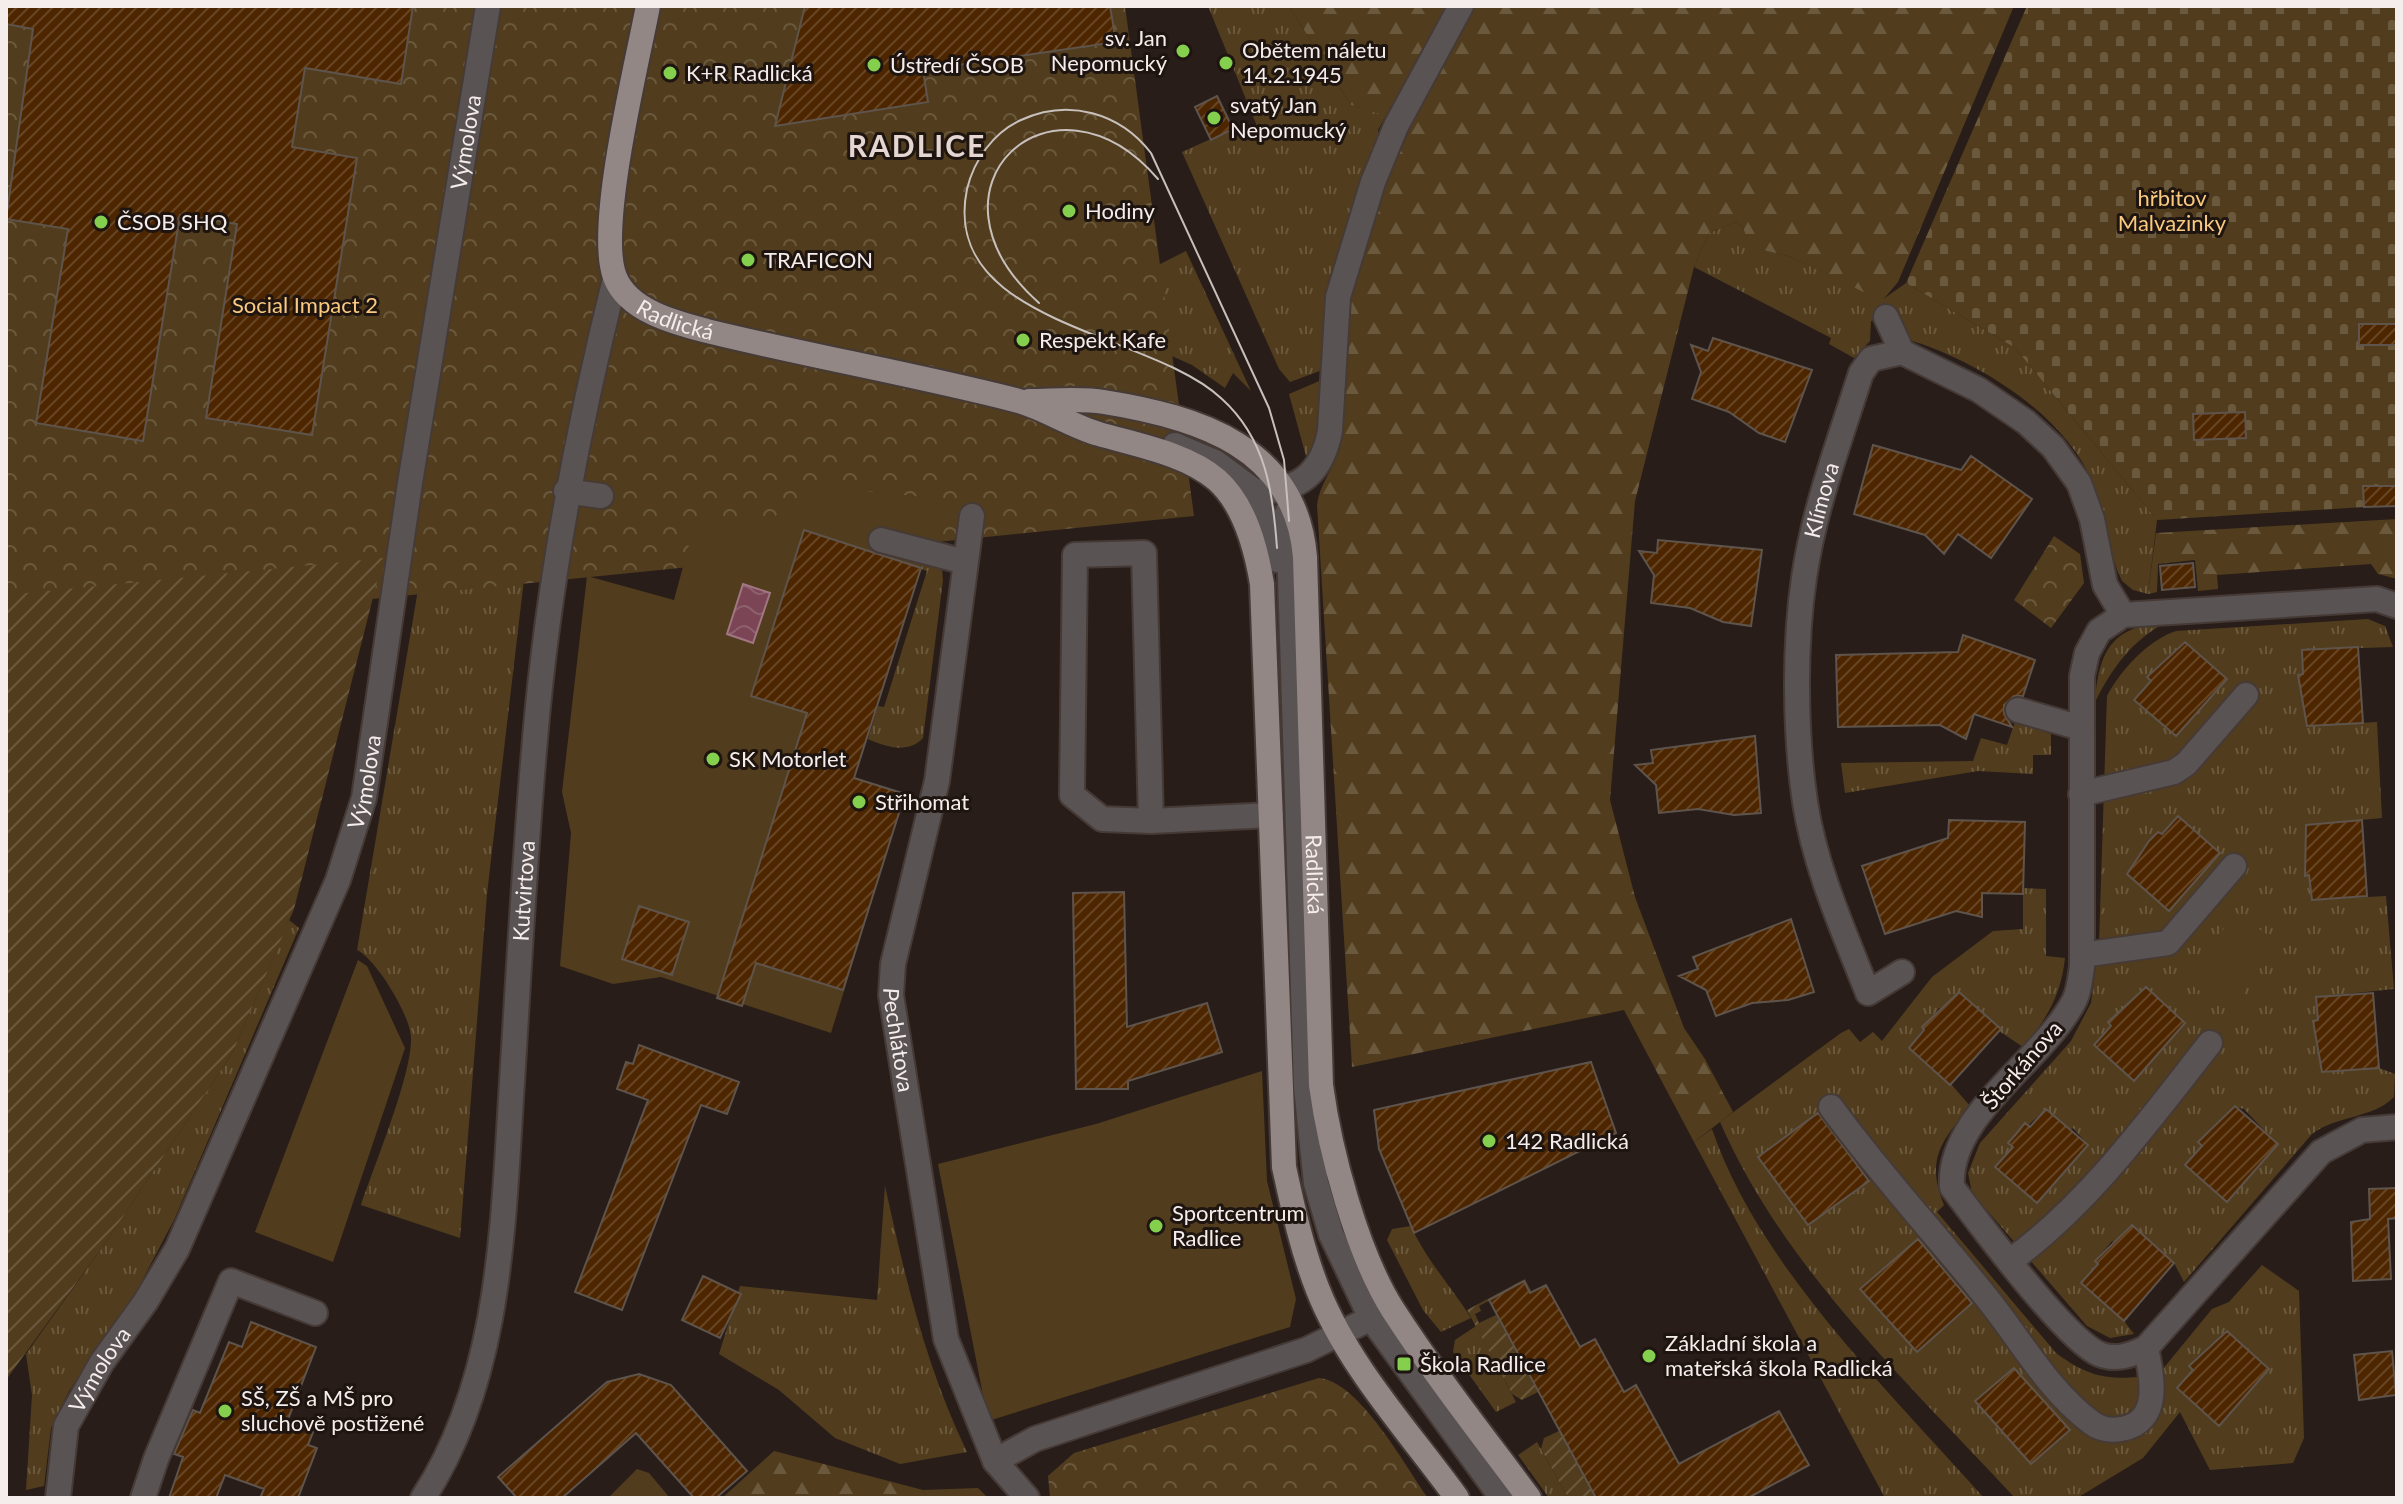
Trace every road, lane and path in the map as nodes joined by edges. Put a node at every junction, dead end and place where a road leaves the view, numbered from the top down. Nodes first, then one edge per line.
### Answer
1 (488, 6) edge
2 (648, 6) edge
3 (1461, 6) edge
4 (615, 279) junction
5 (1886, 317) dead end
6 (1902, 352) junction
7 (1019, 401) junction
8 (1125, 440) junction
9 (1274, 489) junction
10 (566, 491) junction
11 (601, 496) dead end
12 (972, 516) dead end
13 (881, 540) dead end
14 (965, 562) junction
15 (1262, 584) junction
16 (2397, 606) edge
17 (2123, 615) junction
18 (2246, 695) dead end
19 (2018, 710) dead end
20 (2081, 728) junction
21 (2081, 794) junction
22 (1271, 815) junction
23 (1151, 821) junction
24 (2234, 866) dead end
25 (2082, 955) junction
26 (1902, 972) dead end
27 (2210, 1043) dead end
28 (1831, 1107) dead end
29 (2397, 1127) edge
30 (2010, 1261) junction
31 (315, 1313) dead end
32 (1366, 1321) junction
33 (2146, 1348) junction
34 (995, 1461) junction
35 (58, 1498) edge
36 (143, 1498) edge
37 (423, 1498) edge
38 (1027, 1498) edge
39 (1457, 1498) edge
40 (1484, 1498) edge
41 (1502, 1498) edge
42 (1529, 1498) edge

1 - 35 street, Výmolova
2 - 4 main road, Radlická
3 - 9 street
4 - 7 main road, Radlická
4 - 10 street, Kutvirtova
5 - 6 street
6 - 17 street
6 - 26 street, Klímova
7 - 8 main road, Radlická
7 - 9 main road, Radlická
8 - 9 street
8 - 15 main road, Radlická
9 - 15 street
9 - 32 main road, Radlická
9 - 32 street
10 - 11 street
10 - 37 street, Kutvirtova
12 - 14 street, Pechlátova
13 - 14 street
14 - 34 street, Pechlátova
15 - 22 main road, Radlická
16 - 17 street
17 - 20 street, Štorkánova
18 - 21 street
19 - 20 street
20 - 21 street, Štorkánova
21 - 25 street, Štorkánova
22 - 23 street
22 - 32 main road, Radlická
23 - 23 street
24 - 25 street
25 - 30 street, Štorkánova
27 - 30 street
28 - 33 street
29 - 33 street
30 - 33 street, Štorkánova
31 - 36 street
32 - 34 street
32 - 39 main road, Radlická
32 - 40 street
32 - 41 street
32 - 42 main road, Radlická
34 - 38 street, Pechlátova

